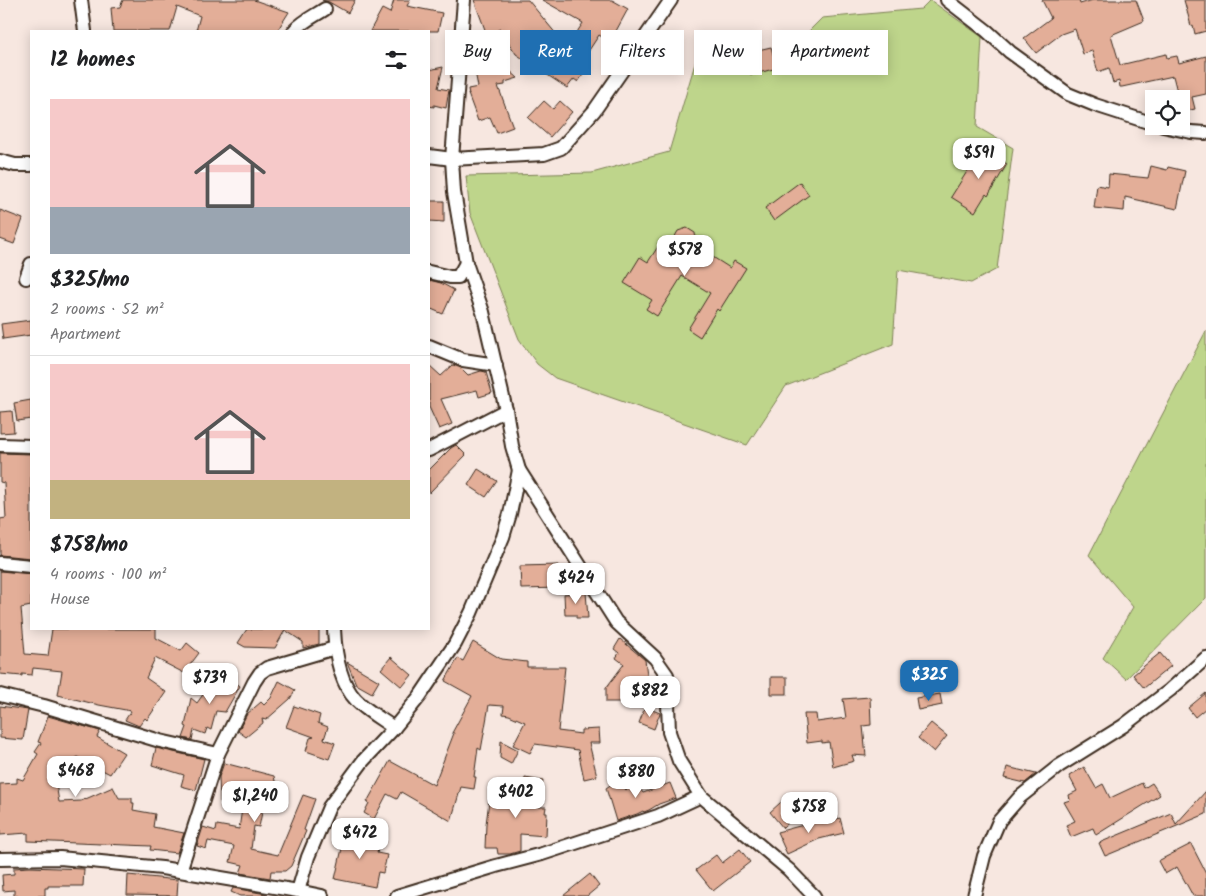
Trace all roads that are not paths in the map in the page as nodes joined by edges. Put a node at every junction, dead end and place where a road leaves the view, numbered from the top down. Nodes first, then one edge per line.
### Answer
1 (81, 0) edge
2 (464, 0) edge
3 (671, 0) edge
4 (947, 0) edge
5 (324, 8) dead end
6 (85, 30) edge
7 (295, 30) edge
8 (1145, 121) edge
9 (1190, 132) edge
10 (1206, 133) edge
11 (430, 156) edge
12 (452, 159) junction
13 (0, 161) edge
14 (30, 164) edge
15 (466, 263) junction
16 (30, 267) edge
17 (430, 272) edge
18 (26, 278) dead end
19 (430, 346) edge
20 (496, 365) junction
21 (506, 410) junction
22 (0, 445) edge
23 (30, 446) edge
24 (430, 449) edge
25 (519, 470) junction
26 (0, 563) edge
27 (30, 566) edge
28 (334, 630) edge
29 (335, 648) junction
30 (1206, 658) edge
31 (0, 695) edge
32 (394, 728) junction
33 (218, 754) junction
34 (701, 796) junction
35 (0, 859) edge
36 (180, 871) junction
37 (298, 891) junction
38 (322, 896) edge
39 (397, 896) edge
40 (814, 896) edge
41 (974, 896) edge

1 - 6 street
2 - 12 street
3 - 12 street
4 - 8 street
5 - 7 street
9 - 10 street
11 - 12 street
12 - 15 street
13 - 14 street
15 - 17 street
15 - 20 street
16 - 18 street
19 - 20 street
20 - 21 street
21 - 24 street
21 - 25 street
22 - 23 street
25 - 32 street
25 - 34 street
26 - 27 street
28 - 29 street
29 - 32 street
29 - 33 street
30 - 41 street
31 - 33 street
32 - 37 street
33 - 36 street
34 - 39 street
34 - 40 street
35 - 36 street
36 - 37 street
37 - 38 street

